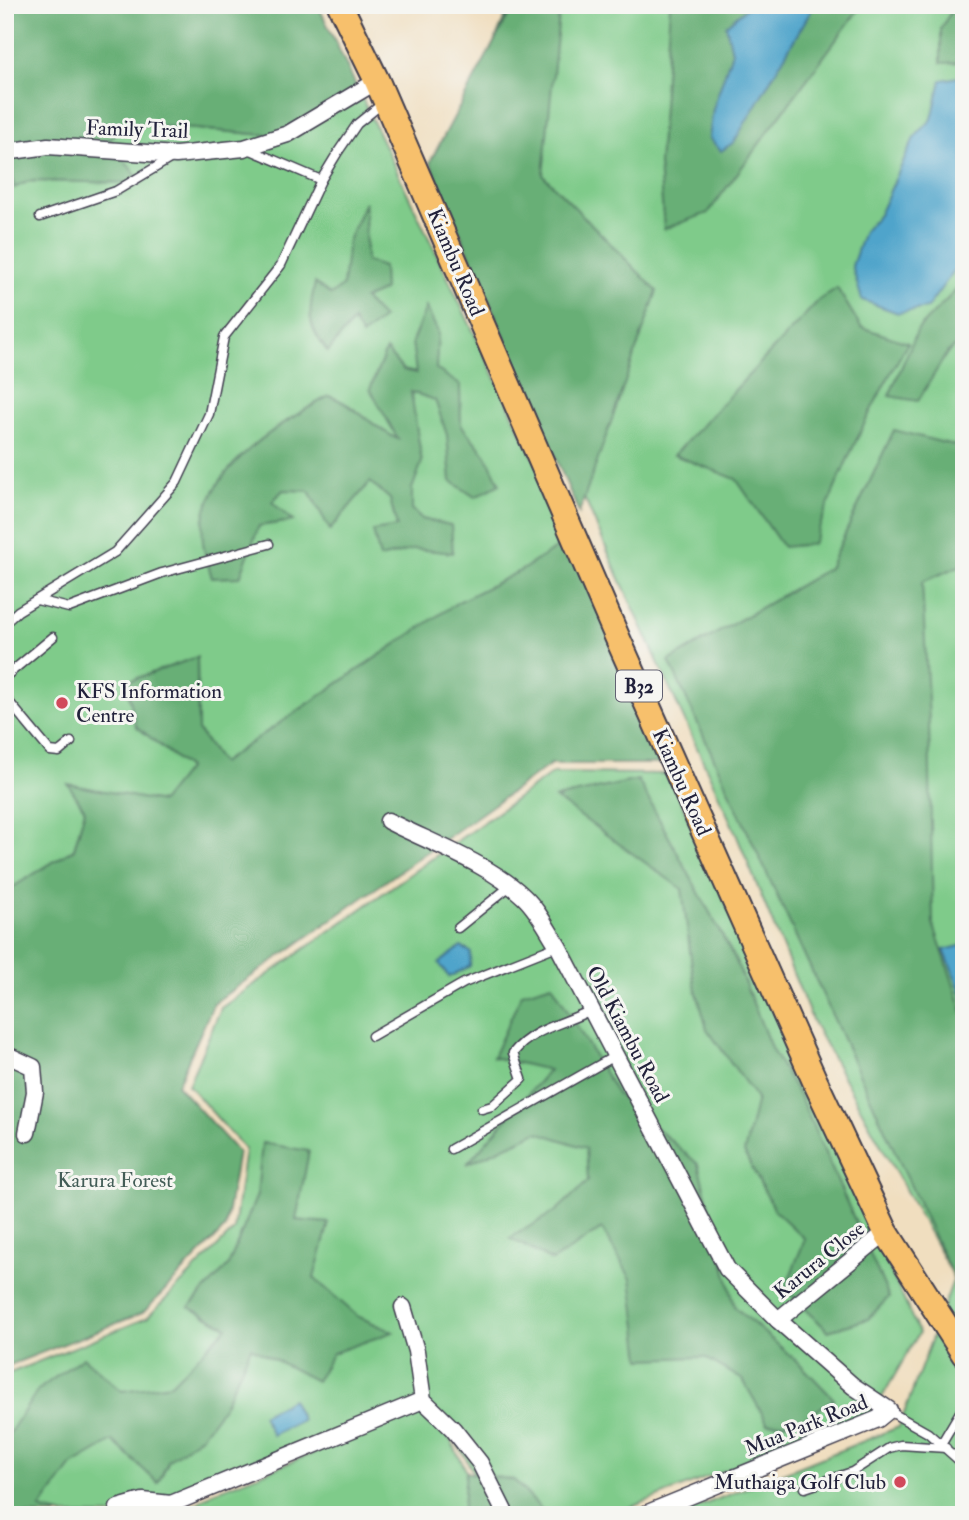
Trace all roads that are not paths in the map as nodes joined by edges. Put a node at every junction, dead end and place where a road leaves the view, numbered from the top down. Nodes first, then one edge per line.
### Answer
1 (340, 5) edge
2 (382, 91) junction
3 (244, 148) junction
4 (5, 152) edge
5 (176, 155) junction
6 (321, 180) junction
7 (40, 217) dead end
8 (269, 544) dead end
9 (37, 600) junction
10 (5, 623) edge
11 (53, 637) dead end
12 (5, 677) edge
13 (5, 697) edge
14 (71, 742) dead end
15 (388, 821) dead end
16 (510, 886) junction
17 (458, 928) dead end
18 (558, 946) junction
19 (591, 1010) junction
20 (372, 1036) dead end
21 (5, 1054) edge
22 (615, 1056) junction
23 (482, 1109) dead end
24 (27, 1133) dead end
25 (451, 1149) dead end
26 (886, 1232) junction
27 (403, 1307) dead end
28 (778, 1320) junction
29 (964, 1354) edge
30 (424, 1400) junction
31 (964, 1407) edge
32 (889, 1411) junction
33 (943, 1446) junction
34 (964, 1465) edge
35 (805, 1488) dead end
36 (118, 1508) dead end
37 (171, 1510) edge
38 (506, 1515) edge
39 (643, 1515) edge

1 - 2 highway, Kiambu Road / B32
2 - 3 street, Family Trail
2 - 6 lane
2 - 26 highway, Kiambu Road / B32
3 - 5 street, Family Trail
3 - 6 lane
4 - 5 street, Family Trail
5 - 7 lane
6 - 9 lane
8 - 9 lane
9 - 10 lane
11 - 12 lane
13 - 14 lane
15 - 16 street, Old Kiambu Road
16 - 17 lane
16 - 18 street, Old Kiambu Road
18 - 19 street, Old Kiambu Road
18 - 20 lane
19 - 22 street, Old Kiambu Road
19 - 23 lane
21 - 24 street
22 - 25 lane
22 - 28 street, Old Kiambu Road
26 - 28 street, Karura Close
26 - 29 highway, Kiambu Road / B32
27 - 30 street
28 - 32 street, Mua Park Road
30 - 37 street
30 - 38 street
31 - 33 lane
32 - 33 lane
32 - 39 street, Mua Park Road
33 - 34 lane
33 - 35 lane
36 - 37 street

